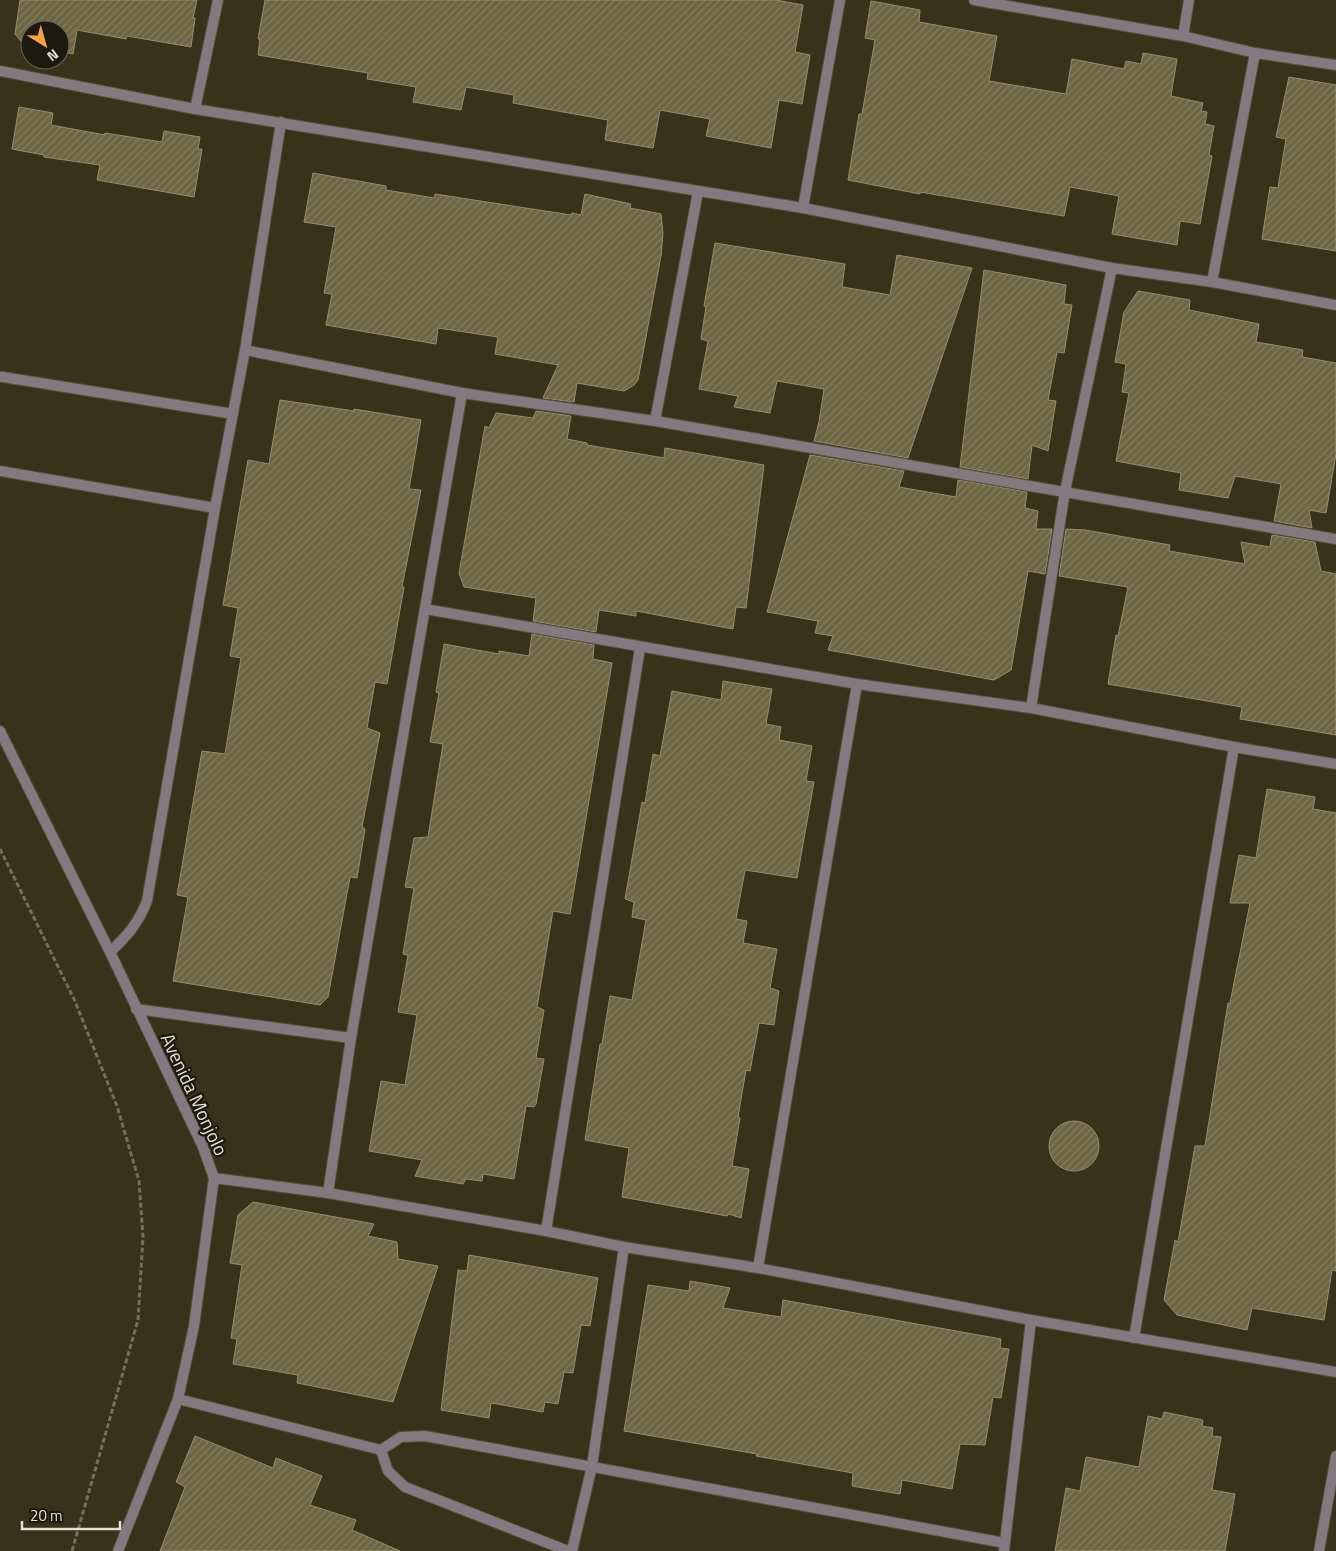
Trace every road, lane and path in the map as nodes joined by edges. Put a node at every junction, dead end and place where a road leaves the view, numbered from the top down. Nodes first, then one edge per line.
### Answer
1 (218, 0) edge
2 (840, 0) edge
3 (974, 0) edge
4 (1189, 0) edge
5 (1183, 36) junction
6 (1255, 54) junction
7 (1336, 65) edge
8 (0, 71) edge
9 (195, 109) junction
10 (281, 122) junction
11 (698, 192) junction
12 (802, 208) junction
13 (1112, 268) junction
14 (1212, 282) junction
15 (1336, 305) edge
16 (245, 350) junction
17 (0, 378) edge
18 (462, 393) junction
19 (233, 414) junction
20 (655, 421) junction
21 (0, 471) edge
22 (1065, 491) junction
23 (215, 508) junction
24 (1336, 539) edge
25 (425, 609) junction
26 (640, 648) junction
27 (857, 684) junction
28 (1031, 708) junction
29 (0, 732) edge
30 (1234, 748) junction
31 (1336, 764) edge
32 (0, 850) edge
33 (110, 952) junction
34 (136, 1009) junction
35 (351, 1038) junction
36 (214, 1178) junction
37 (328, 1193) junction
38 (546, 1231) junction
39 (624, 1247) junction
40 (758, 1268) junction
41 (1031, 1320) junction
42 (1134, 1338) junction
43 (1336, 1372) edge
44 (178, 1399) junction
45 (381, 1450) junction
46 (1336, 1456) edge
47 (592, 1466) junction
48 (1004, 1547) edge
49 (72, 1551) edge
50 (118, 1551) edge
51 (568, 1551) edge
52 (572, 1551) edge
53 (1319, 1551) edge

1 - 9 street
2 - 12 street
3 - 5 street
4 - 5 street
5 - 6 street
6 - 7 street
6 - 14 street
8 - 9 street
9 - 10 street
10 - 11 street
10 - 16 street
11 - 12 street
11 - 20 street
12 - 13 street
13 - 14 street
13 - 22 street
14 - 15 street
16 - 18 street
16 - 19 street
17 - 19 street
18 - 20 street
18 - 25 street
19 - 23 street
20 - 22 street
21 - 23 street
22 - 24 street
22 - 28 street
23 - 33 street
25 - 26 street
25 - 35 street
26 - 27 street
26 - 38 street
27 - 28 street
27 - 40 street
28 - 30 street
29 - 33 street, Avenida Monjolo
30 - 31 street
30 - 42 street
32 - 49 path
33 - 34 street, Avenida Monjolo
34 - 35 street
34 - 36 street, Avenida Monjolo
35 - 37 street
36 - 37 street
36 - 44 street, Avenida Monjolo
37 - 38 street
38 - 39 street
39 - 40 street
39 - 47 street
40 - 41 street
41 - 42 street
41 - 48 street
42 - 43 street
44 - 45 street
44 - 50 street, Avenida Monjolo
45 - 47 street
45 - 51 street
46 - 53 street
47 - 48 street
47 - 52 street

